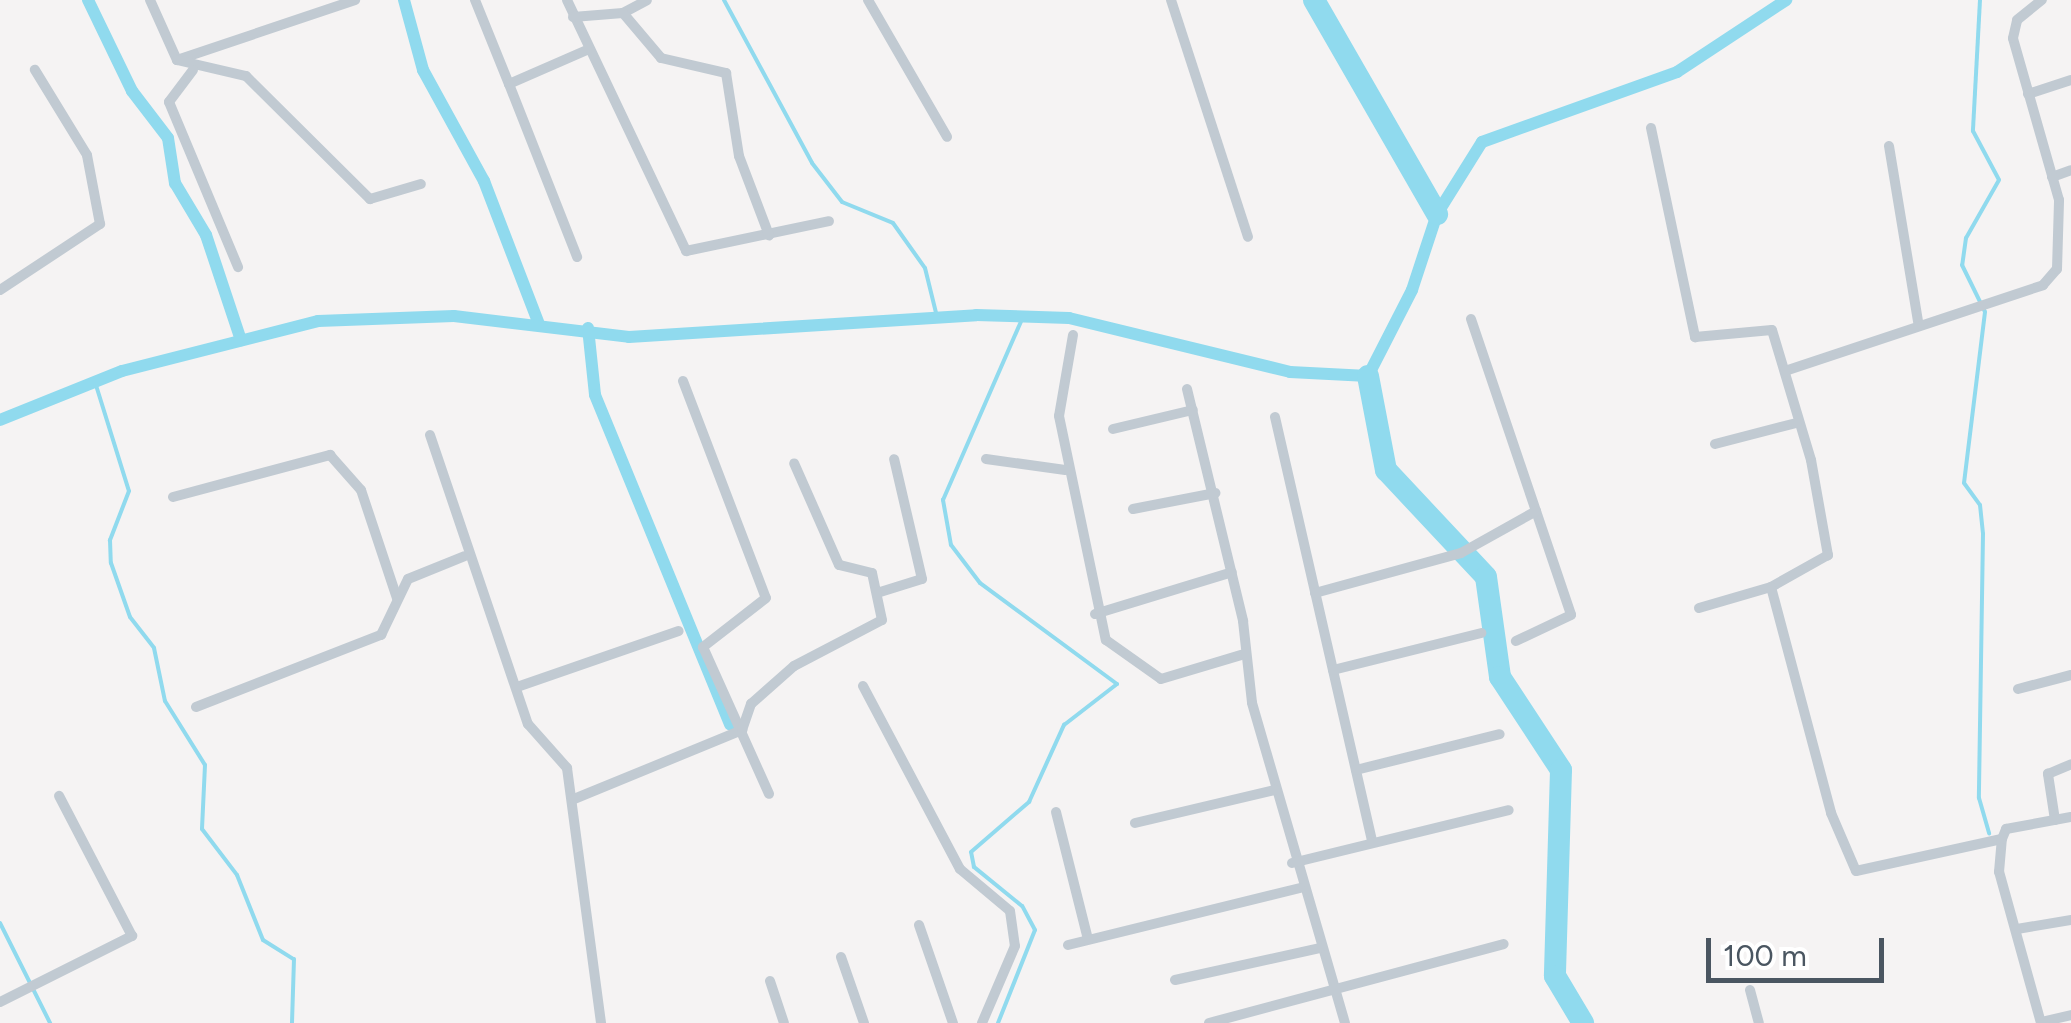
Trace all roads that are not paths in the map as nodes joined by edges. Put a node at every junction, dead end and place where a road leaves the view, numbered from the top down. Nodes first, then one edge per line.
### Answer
1 (150, 0) edge
2 (355, 0) edge
3 (475, 0) edge
4 (567, 0) edge
5 (647, 0) edge
6 (868, 0) edge
7 (1172, 0) edge
8 (2042, 0) edge
9 (623, 13) junction
10 (574, 17) junction
11 (587, 50) junction
12 (177, 60) junction
13 (35, 70) dead end
14 (193, 70) junction
15 (2071, 80) edge
16 (509, 84) junction
17 (2028, 94) junction
18 (1651, 128) dead end
19 (946, 137) dead end
20 (1889, 146) dead end
21 (2071, 170) edge
22 (2052, 177) junction
23 (422, 184) dead end
24 (829, 220) dead end
25 (769, 235) junction
26 (1248, 238) dead end
27 (577, 257) dead end
28 (238, 267) dead end
29 (0, 290) edge
30 (1471, 319) dead end
31 (1918, 322) junction
32 (1073, 335) dead end
33 (1786, 371) junction
34 (683, 381) dead end
35 (1187, 389) dead end
36 (1193, 410) junction
37 (1275, 418) dead end
38 (1796, 423) junction
39 (1113, 429) dead end
40 (430, 436) dead end
41 (1715, 444) dead end
42 (986, 459) dead end
43 (894, 460) dead end
44 (794, 463) dead end
45 (1065, 470) junction
46 (1215, 493) junction
47 (173, 497) dead end
48 (1132, 509) dead end
49 (1536, 510) junction
50 (465, 556) junction
51 (1232, 572) junction
52 (1771, 587) junction
53 (877, 593) junction
54 (1315, 593) junction
55 (398, 598) junction
56 (1699, 608) dead end
57 (1095, 614) junction
58 (679, 632) dead end
59 (1480, 633) dead end
60 (1516, 641) dead end
61 (1241, 656) junction
62 (1333, 670) junction
63 (2071, 676) edge
64 (862, 686) dead end
65 (517, 688) junction
66 (2018, 689) dead end
67 (196, 707) dead end
68 (742, 730) junction
69 (1500, 734) dead end
70 (2071, 764) edge
71 (1356, 770) junction
72 (1275, 790) junction
73 (769, 794) dead end
74 (59, 796) dead end
75 (574, 799) junction
76 (1510, 810) dead end
77 (1056, 812) dead end
78 (2071, 817) edge
79 (2055, 820) junction
80 (1135, 822) dead end
81 (2002, 839) junction
82 (1372, 841) junction
83 (1292, 863) junction
84 (1300, 888) junction
85 (2071, 920) edge
86 (919, 924) dead end
87 (2017, 928) junction
88 (1088, 940) junction
89 (1068, 944) dead end
90 (1504, 944) dead end
91 (1320, 948) junction
92 (841, 957) dead end
93 (1175, 980) dead end
94 (770, 981) dead end
95 (1750, 990) dead end
96 (1336, 996) junction
97 (0, 1002) edge
98 (2071, 1015) edge
99 (2041, 1022) edge
100 (601, 1023) edge
101 (784, 1023) edge
102 (864, 1023) edge
103 (953, 1023) edge
104 (982, 1023) edge
105 (1209, 1023) edge
106 (1346, 1023) edge
107 (1760, 1023) edge

1 - 12 street
2 - 12 street
3 - 16 street
4 - 10 street
5 - 9 street
6 - 19 street
7 - 26 street
8 - 17 street
9 - 10 street
9 - 25 street
10 - 11 street
11 - 16 street
11 - 25 street
12 - 14 street
13 - 29 street
14 - 23 street
14 - 28 street
15 - 17 street
16 - 27 street
17 - 22 street
18 - 33 street
20 - 31 street
21 - 22 street
22 - 31 street
24 - 25 street
30 - 49 street
31 - 33 street
32 - 45 street
33 - 38 street
34 - 68 street
35 - 36 street
36 - 39 street
36 - 46 street
37 - 54 street
38 - 41 street
38 - 52 street
40 - 50 street
42 - 45 street
43 - 53 street
44 - 53 street
45 - 57 street
46 - 48 street
46 - 51 street
47 - 55 street
49 - 54 street
49 - 60 street
50 - 55 street
50 - 65 street
51 - 57 street
51 - 61 street
52 - 56 street
52 - 81 street
53 - 68 street
54 - 62 street
55 - 67 street
57 - 61 street
58 - 65 street
59 - 62 street
61 - 72 street
62 - 71 street
63 - 66 street
64 - 104 street
65 - 75 street
68 - 73 street
68 - 75 street
69 - 71 street
70 - 79 street
71 - 82 street
72 - 80 street
72 - 83 street
74 - 97 street
75 - 100 street
76 - 82 street
77 - 88 street
78 - 79 street
79 - 81 street
81 - 87 street
82 - 83 street
83 - 84 street
84 - 88 street
84 - 91 street
85 - 87 street
86 - 103 street
87 - 99 street
88 - 89 street
90 - 96 street
91 - 93 street
91 - 96 street
92 - 102 street
94 - 101 street
95 - 107 street
96 - 105 street
96 - 106 street
98 - 99 street

